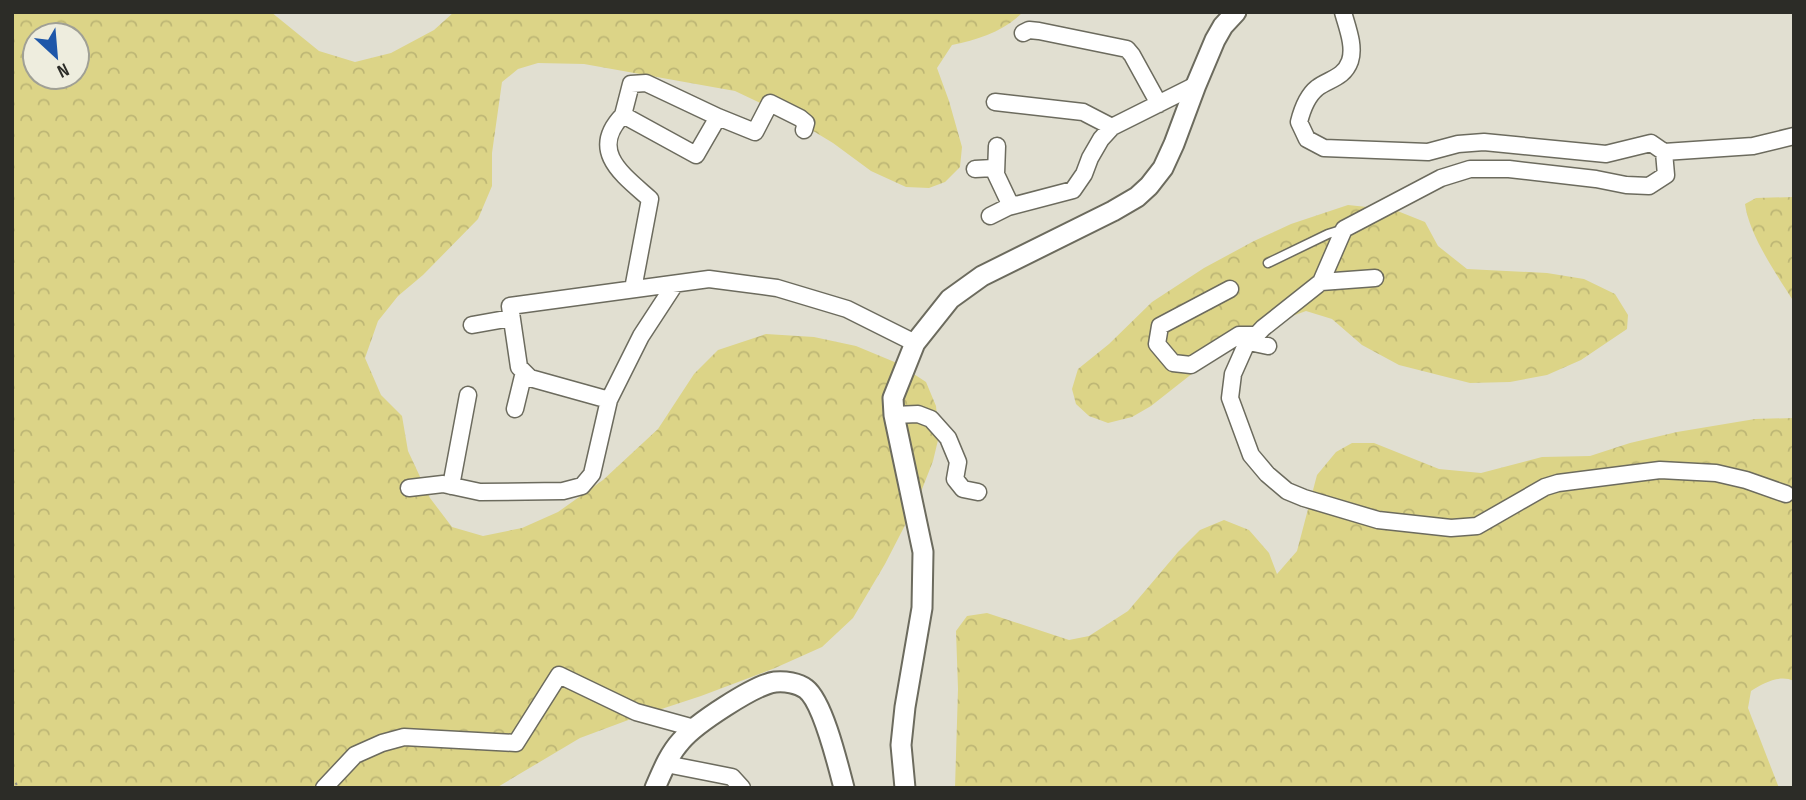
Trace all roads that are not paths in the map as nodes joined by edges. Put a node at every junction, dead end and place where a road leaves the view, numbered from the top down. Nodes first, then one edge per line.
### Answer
1 (1236, 12) edge
2 (1343, 12) edge
3 (1023, 33) dead end
4 (1196, 85) junction
5 (995, 102) dead end
6 (1159, 104) junction
7 (623, 115) junction
8 (718, 117) junction
9 (1112, 127) junction
10 (803, 130) dead end
11 (1794, 136) edge
12 (997, 146) dead end
13 (1664, 152) junction
14 (975, 169) dead end
15 (996, 174) junction
16 (1011, 206) junction
17 (990, 216) dead end
18 (1344, 229) junction
19 (1268, 263) dead end
20 (1375, 278) dead end
21 (1321, 282) junction
22 (675, 284) junction
23 (633, 289) junction
24 (1230, 289) dead end
25 (512, 318) junction
26 (472, 325) dead end
27 (1258, 341) junction
28 (915, 343) junction
29 (524, 372) junction
30 (468, 395) dead end
31 (609, 400) junction
32 (515, 409) dead end
33 (894, 415) junction
34 (451, 486) junction
35 (409, 488) dead end
36 (978, 492) dead end
37 (1786, 494) dead end
38 (694, 728) junction
39 (666, 764) junction
40 (324, 788) edge
41 (655, 788) edge
42 (742, 788) edge
43 (844, 788) edge
44 (905, 788) edge

1 - 4 street
2 - 13 street
3 - 6 street
4 - 6 street
4 - 28 street
5 - 9 street
6 - 9 street
7 - 8 street
7 - 8 street
7 - 23 street
8 - 10 street
9 - 16 street
11 - 13 street
12 - 15 street
13 - 18 street
14 - 15 street
15 - 16 street
16 - 17 street
18 - 19 lane
18 - 21 street
20 - 21 street
21 - 27 street
22 - 23 street
22 - 28 street
22 - 31 street
23 - 25 street
24 - 27 street
25 - 26 street
25 - 29 street
27 - 37 street
28 - 33 street
29 - 31 street
29 - 32 street
30 - 34 street
31 - 34 street
33 - 36 street
33 - 44 street
34 - 35 street
38 - 39 street
38 - 40 street
38 - 43 street
39 - 41 street
39 - 42 street

